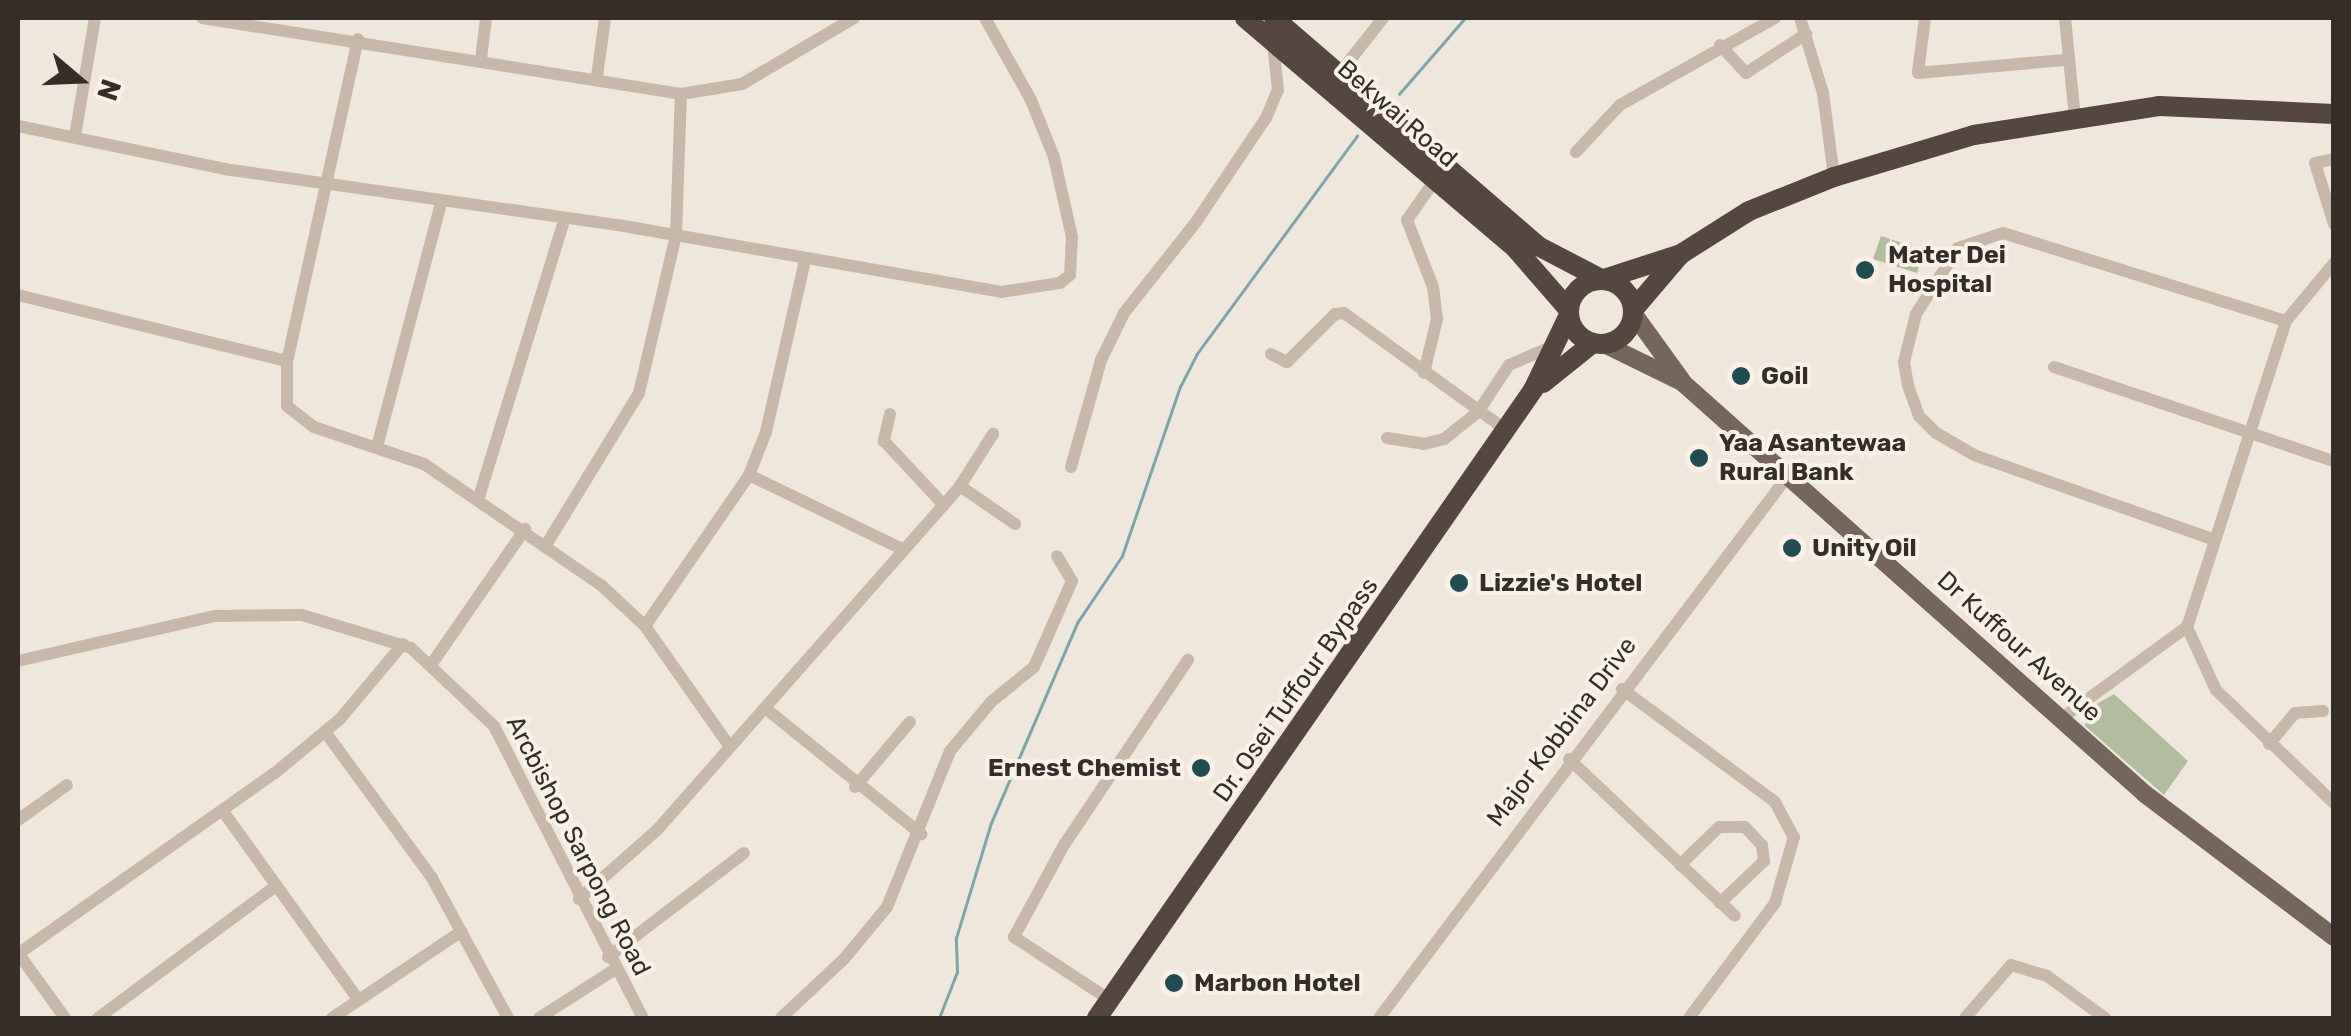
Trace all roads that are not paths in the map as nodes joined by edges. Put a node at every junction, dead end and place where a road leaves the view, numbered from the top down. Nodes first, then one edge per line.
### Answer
1 (95, 18) edge
2 (202, 18) edge
3 (486, 18) edge
4 (604, 18) edge
5 (854, 18) edge
6 (985, 18) edge
7 (1245, 18) edge
8 (1274, 18) edge
9 (1384, 18) edge
10 (1775, 18) edge
11 (1800, 18) edge
12 (1925, 18) edge
13 (2065, 18) edge
14 (1806, 34) junction
15 (358, 39) junction
16 (1273, 41) junction
17 (1720, 44) junction
18 (480, 58) junction
19 (2064, 60) junction
20 (1339, 74) junction
21 (598, 76) junction
22 (681, 94) junction
23 (2334, 114) edge
24 (2075, 118) junction
25 (18, 126) edge
26 (75, 136) junction
27 (1576, 152) dead end
28 (2334, 159) edge
29 (1834, 177) junction
30 (1435, 180) junction
31 (330, 186) junction
32 (442, 200) junction
33 (566, 218) junction
34 (2334, 224) edge
35 (676, 235) junction
36 (1538, 246) junction
37 (1674, 257) junction
38 (805, 261) junction
39 (2334, 262) edge
40 (1543, 275) junction
41 (1603, 279) junction
42 (18, 295) edge
43 (1633, 311) junction
44 (1569, 313) junction
45 (2286, 321) junction
46 (1599, 344) junction
47 (1551, 347) junction
48 (1271, 354) dead end
49 (287, 361) junction
50 (2054, 367) dead end
51 (1424, 373) junction
52 (1682, 382) junction
53 (1536, 385) junction
54 (1478, 412) junction
55 (890, 414) dead end
56 (1506, 430) junction
57 (993, 434) dead end
58 (2251, 434) junction
59 (1386, 438) dead end
60 (377, 447) junction
61 (2334, 461) edge
62 (1072, 467) dead end
63 (749, 474) junction
64 (1787, 477) junction
65 (960, 486) junction
66 (479, 496) junction
67 (943, 504) junction
68 (1015, 524) dead end
69 (525, 530) junction
70 (2215, 540) junction
71 (546, 546) junction
72 (902, 549) junction
73 (1057, 556) dead end
74 (644, 626) junction
75 (2187, 626) junction
76 (402, 644) junction
77 (1188, 660) dead end
78 (18, 661) edge
79 (433, 662) junction
80 (1622, 689) junction
81 (765, 708) junction
82 (2323, 710) dead end
83 (2062, 718) junction
84 (910, 722) dead end
85 (326, 733) junction
86 (2269, 744) junction
87 (730, 747) junction
88 (1570, 760) junction
89 (67, 785) dead end
90 (856, 787) junction
91 (2334, 803) edge
92 (224, 814) junction
93 (18, 820) edge
94 (921, 834) junction
95 (744, 853) dead end
96 (1680, 865) junction
97 (276, 886) junction
98 (579, 899) junction
99 (1720, 903) junction
100 (1734, 916) dead end
101 (462, 931) junction
102 (2334, 938) edge
103 (18, 953) edge
104 (611, 964) junction
105 (358, 998) junction
106 (1110, 1000) junction
107 (65, 1018) edge
108 (98, 1018) edge
109 (332, 1018) edge
110 (508, 1018) edge
111 (538, 1018) edge
112 (643, 1018) edge
113 (781, 1018) edge
114 (1097, 1018) edge
115 (1378, 1018) edge
116 (1689, 1018) edge
117 (1965, 1018) edge
118 (2105, 1018) edge

1 - 26 street
2 - 15 street
3 - 18 street
4 - 21 street
5 - 22 street
6 - 38 street
7 - 16 highway, Bekwai Road
8 - 20 highway, Bekwai Road
9 - 20 street
10 - 17 street
11 - 14 street
12 - 19 street
13 - 19 street
14 - 17 street
14 - 29 street
15 - 18 street
15 - 31 street
16 - 30 highway, Bekwai Road
16 - 62 street
17 - 27 street
18 - 21 street
19 - 24 street
20 - 36 highway, Bekwai Road
21 - 22 street
22 - 35 street
23 - 24 highway
24 - 29 highway
25 - 26 street
26 - 31 street
28 - 34 street
29 - 37 highway
30 - 40 highway, Bekwai Road
30 - 51 street
31 - 32 street
31 - 49 street
32 - 33 street
32 - 60 street
33 - 35 street
33 - 66 street
35 - 38 street
35 - 71 street
36 - 37 highway
36 - 41 highway
37 - 41 highway
37 - 43 highway
38 - 63 street
39 - 45 street
40 - 44 highway, Bekwai Road
40 - 47 highway
41 - 43 highway
41 - 44 highway
42 - 49 street
43 - 46 highway
43 - 52 main road
44 - 46 highway
44 - 53 highway, Dr. Osei Tuffour Bypass
45 - 58 street
45 - 70 street
46 - 52 main road
46 - 53 highway, Dr. Osei Tuffour Bypass
47 - 53 highway
47 - 54 street
48 - 51 street
49 - 60 street
50 - 58 street
51 - 54 street
52 - 64 main road, Dr Kuffour Avenue
53 - 56 highway, Dr. Osei Tuffour Bypass
54 - 56 street
54 - 59 street
55 - 67 street
56 - 106 highway, Dr. Osei Tuffour Bypass
57 - 65 street
58 - 61 street
58 - 70 street
60 - 66 street
63 - 72 street
63 - 74 street
64 - 80 street, Major Kobbina Drive
64 - 83 main road, Dr Kuffour Avenue
65 - 67 street
65 - 68 street
66 - 69 street
67 - 72 street
69 - 71 street
69 - 79 street
70 - 75 street
71 - 74 street
72 - 81 street
73 - 94 street
74 - 87 street
75 - 83 street
75 - 86 street
76 - 78 street, Arcbishop Sarpong Road
76 - 79 street, Arcbishop Sarpong Road
76 - 85 street
77 - 106 street
79 - 98 street, Arcbishop Sarpong Road
80 - 88 street, Major Kobbina Drive
80 - 116 street
81 - 87 street
81 - 90 street
82 - 86 street
83 - 102 main road, Dr Kuffour Avenue
84 - 90 street
85 - 92 street
85 - 101 street
86 - 91 street
87 - 98 street
88 - 96 street
88 - 115 street, Major Kobbina Drive
89 - 93 street
90 - 94 street
92 - 97 street
92 - 103 street
94 - 113 street
95 - 104 street
96 - 99 street
96 - 99 street
97 - 105 street
97 - 108 street
98 - 104 street, Arcbishop Sarpong Road
99 - 100 street
101 - 105 street
101 - 110 street
103 - 107 street
104 - 111 street
104 - 112 street, Arcbishop Sarpong Road
105 - 109 street
106 - 114 highway, Dr. Osei Tuffour Bypass
117 - 118 street

